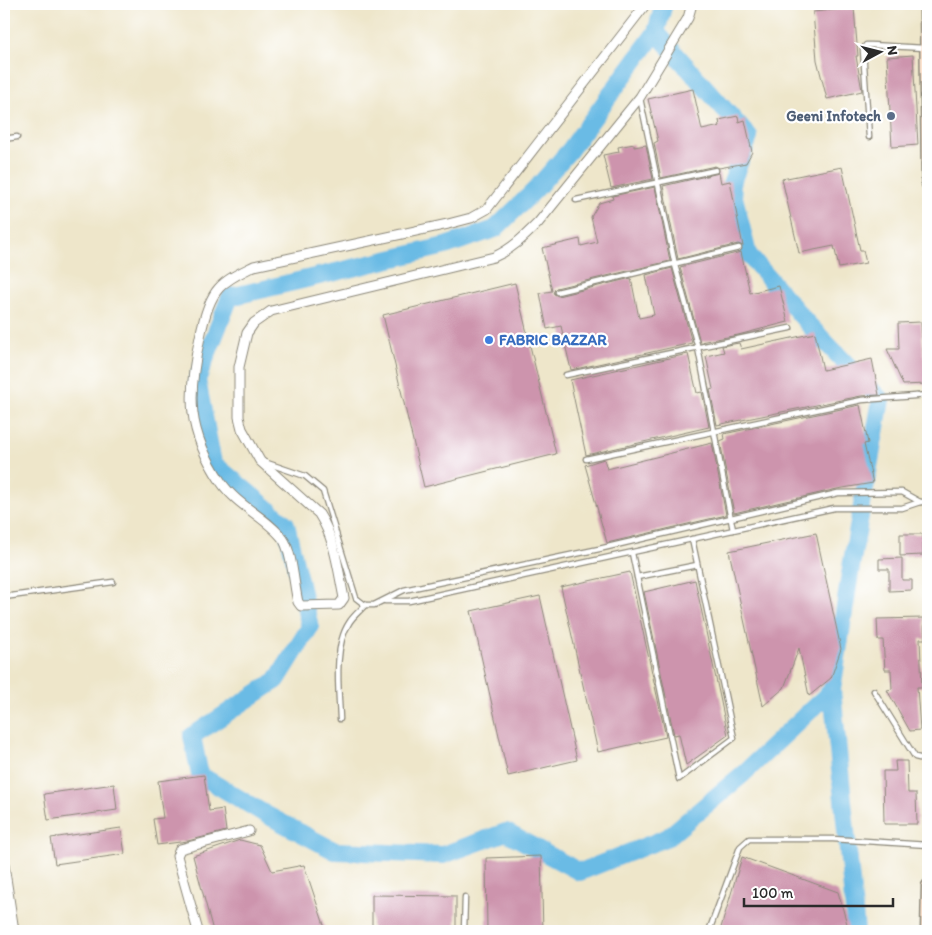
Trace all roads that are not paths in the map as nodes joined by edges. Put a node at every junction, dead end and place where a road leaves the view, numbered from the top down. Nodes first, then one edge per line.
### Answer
1 (646, 4) edge
2 (692, 4) edge
3 (926, 4) edge
4 (928, 48) edge
5 (640, 97) junction
6 (18, 137) dead end
7 (869, 137) dead end
8 (4, 139) edge
9 (716, 170) dead end
10 (658, 184) junction
11 (928, 184) edge
12 (576, 200) dead end
13 (738, 248) dead end
14 (675, 265) junction
15 (557, 292) dead end
16 (790, 328) dead end
17 (698, 348) junction
18 (566, 375) dead end
19 (928, 395) edge
20 (713, 432) junction
21 (586, 459) dead end
22 (260, 461) junction
23 (920, 502) junction
24 (928, 502) edge
25 (732, 518) junction
26 (733, 530) junction
27 (692, 539) junction
28 (632, 553) junction
29 (697, 565) junction
30 (638, 577) junction
31 (113, 582) dead end
32 (4, 597) edge
33 (384, 601) junction
34 (365, 605) junction
35 (874, 691) dead end
36 (340, 719) dead end
37 (928, 760) edge
38 (249, 831) dead end
39 (928, 844) edge
40 (4, 864) edge
41 (928, 886) edge
42 (465, 896) dead end
43 (14, 931) edge
44 (198, 931) edge
45 (464, 931) edge
46 (709, 931) edge
47 (928, 931) edge

1 - 22 street
2 - 5 street
3 - 4 street
4 - 7 lane
4 - 11 street
5 - 10 lane
5 - 22 street
6 - 8 lane
9 - 10 lane
10 - 12 lane
10 - 14 lane
13 - 14 lane
14 - 15 lane
14 - 17 lane
16 - 17 lane
17 - 18 lane
17 - 20 lane
19 - 20 lane
20 - 21 lane
20 - 25 lane
22 - 34 lane
23 - 24 lane
23 - 25 lane
23 - 26 lane
25 - 26 lane
25 - 33 lane
26 - 27 lane
27 - 28 lane
27 - 29 lane
28 - 30 lane
28 - 33 lane
29 - 30 lane
29 - 30 lane
31 - 32 lane
33 - 34 lane
34 - 36 lane
35 - 37 lane
38 - 44 street
39 - 46 lane
40 - 43 street
41 - 47 street
42 - 45 lane

